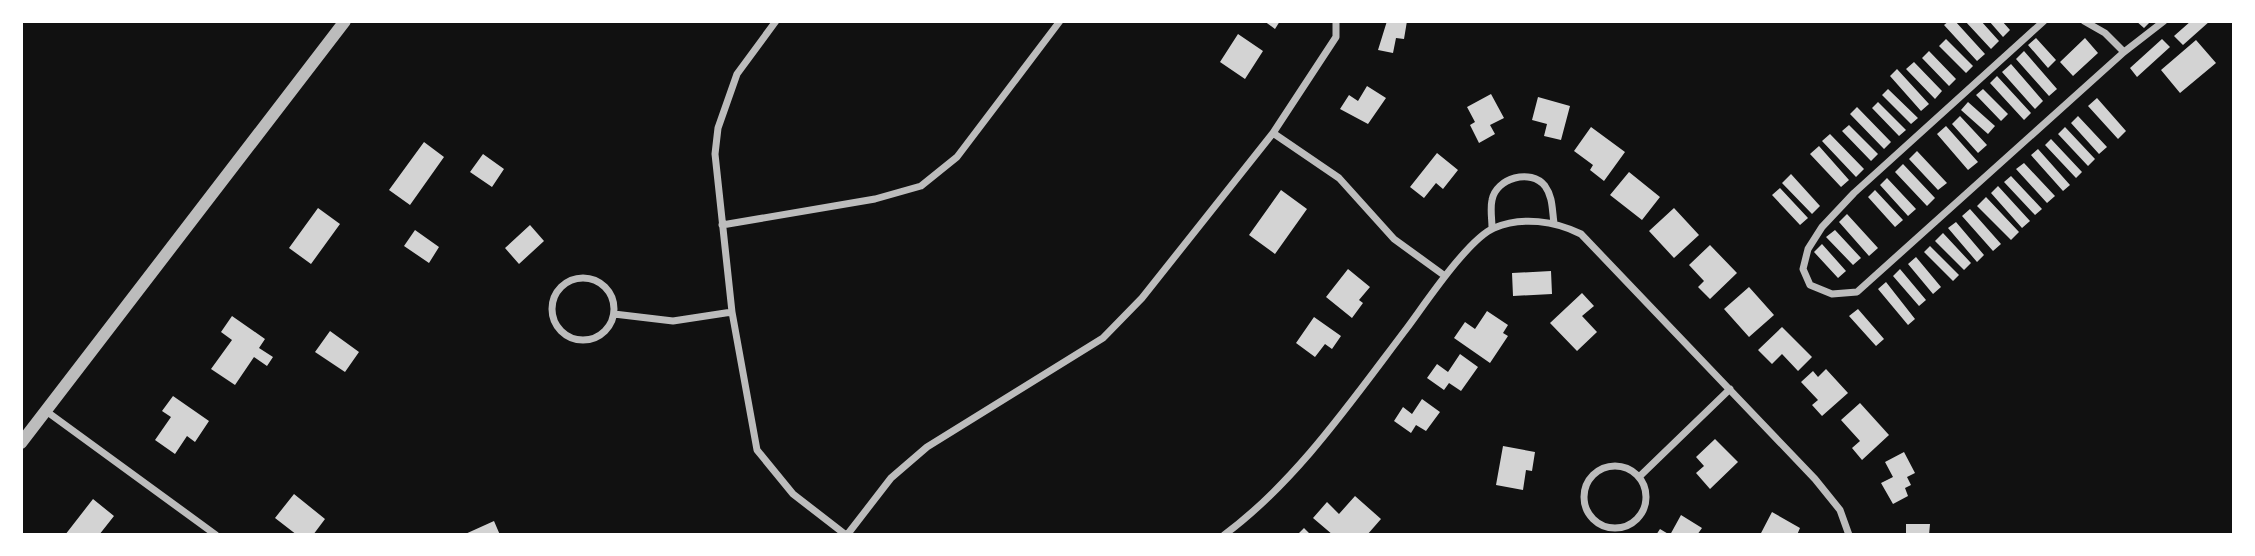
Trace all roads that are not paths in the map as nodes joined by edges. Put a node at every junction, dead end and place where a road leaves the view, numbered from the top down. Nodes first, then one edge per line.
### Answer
1 (345, 21) edge
2 (776, 21) edge
3 (1060, 21) edge
4 (1336, 21) edge
5 (2044, 21) edge
6 (2084, 21) edge
7 (2164, 21) edge
8 (2124, 52) junction
9 (1273, 133) junction
10 (1554, 223) junction
11 (722, 225) junction
12 (1492, 228) junction
13 (1445, 276) junction
14 (732, 312) junction
15 (614, 314) junction
16 (1730, 389) junction
17 (46, 411) junction
18 (21, 443) edge
19 (1639, 477) junction
20 (216, 535) edge
21 (847, 535) edge
22 (1224, 535) edge
23 (1849, 535) edge

1 - 17 street
2 - 11 street
3 - 11 street
4 - 9 street
5 - 8 street
6 - 8 street
7 - 8 street
9 - 13 street
9 - 21 street
10 - 12 street
10 - 12 street
10 - 16 street
11 - 14 street
12 - 13 street
13 - 22 street
14 - 15 street
14 - 21 street
15 - 15 street
16 - 19 street
16 - 23 street
17 - 18 street
17 - 20 street
19 - 19 street

